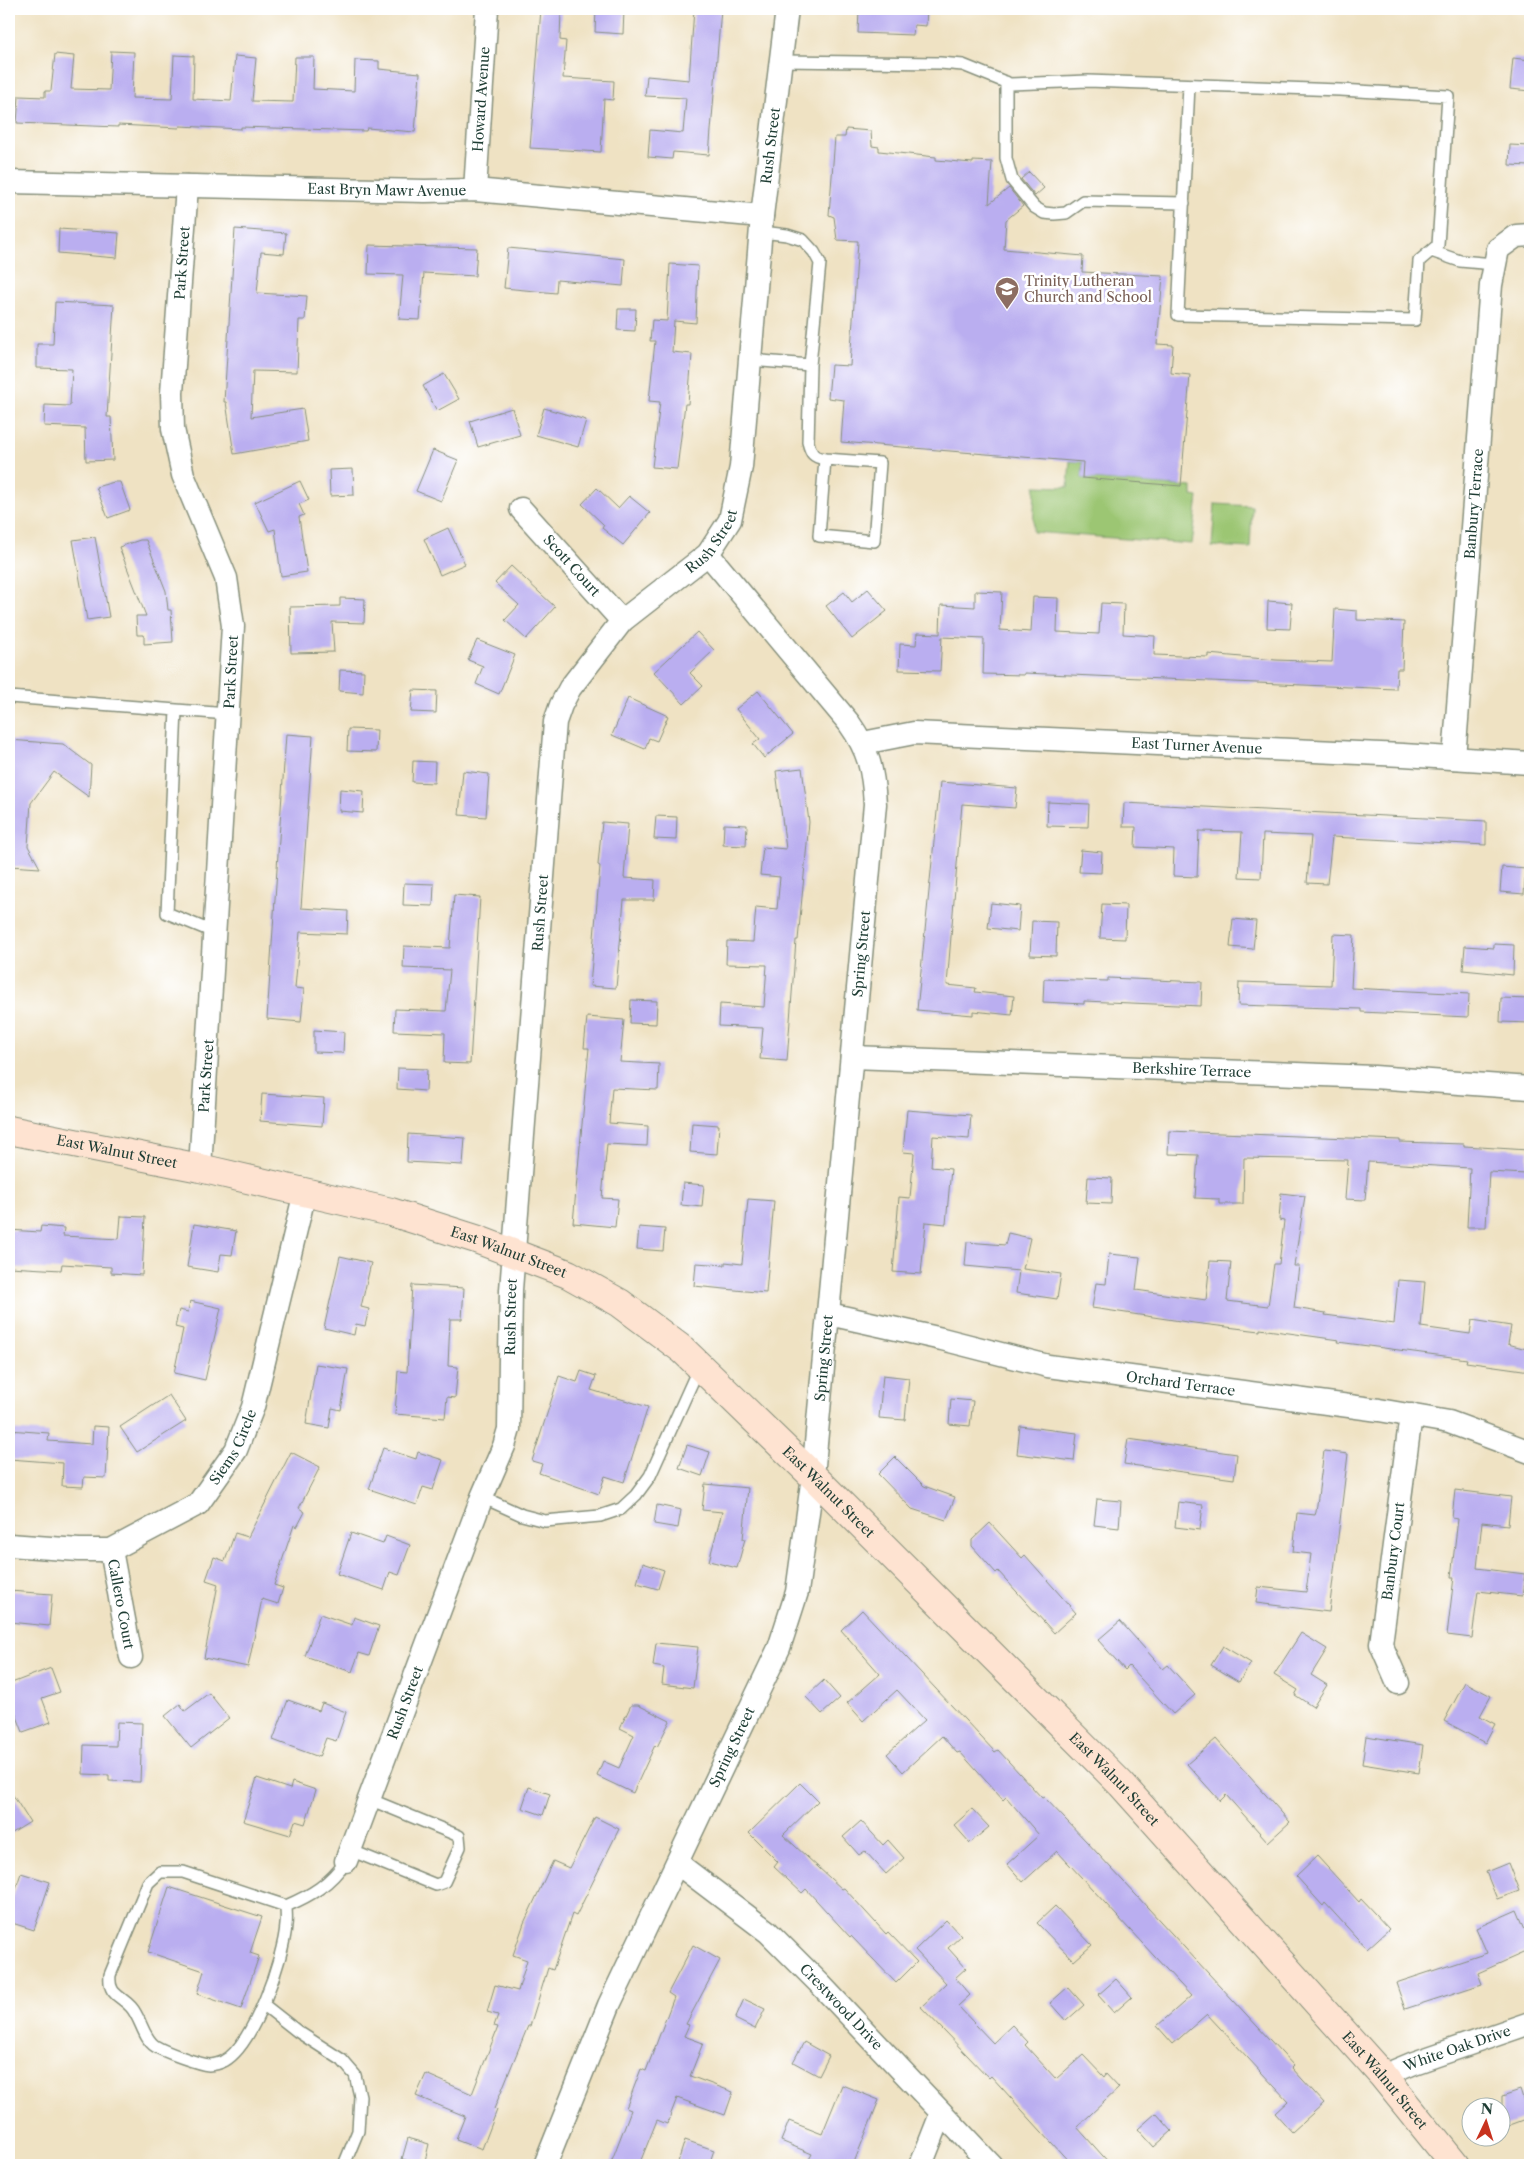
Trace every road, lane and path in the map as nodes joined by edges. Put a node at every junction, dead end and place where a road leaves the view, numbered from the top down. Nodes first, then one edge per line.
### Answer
1 (487, 9) edge
2 (787, 9) edge
3 (782, 61) junction
4 (1006, 82) junction
5 (1189, 85) junction
6 (9, 182) edge
7 (187, 186) junction
8 (475, 190) junction
9 (1184, 203) junction
10 (762, 224) junction
11 (1530, 235) edge
12 (1431, 251) junction
13 (1496, 256) junction
14 (751, 360) junction
15 (810, 365) junction
16 (825, 459) junction
17 (521, 509) dead end
18 (708, 554) junction
19 (622, 621) junction
20 (9, 698) edge
21 (176, 710) junction
22 (228, 714) junction
23 (863, 742) junction
24 (1454, 758) junction
25 (1530, 763) edge
26 (216, 933) junction
27 (852, 1057) junction
28 (1530, 1088) edge
29 (9, 1130) edge
30 (200, 1168) junction
31 (305, 1192) junction
32 (515, 1253) junction
33 (829, 1314) junction
34 (699, 1367) junction
35 (1411, 1415) junction
36 (1530, 1452) edge
37 (813, 1476) junction
38 (482, 1496) junction
39 (9, 1545) edge
40 (111, 1550) junction
41 (131, 1657) dead end
42 (1398, 1683) dead end
43 (369, 1799) junction
44 (348, 1856) junction
45 (677, 1863) junction
46 (286, 1906) junction
47 (264, 2005) junction
48 (1530, 2023) edge
49 (1383, 2076) junction
50 (941, 2114) junction
51 (344, 2165) edge
52 (545, 2165) edge
53 (921, 2165) edge
54 (991, 2165) edge
55 (1455, 2165) edge

1 - 8 street, Howard Avenue
2 - 3 street, Rush Street
3 - 4 lane
3 - 10 street, Rush Street
4 - 5 lane
4 - 9 lane
5 - 9 lane
5 - 12 lane
6 - 7 street, East Bryn Mawr Avenue
7 - 8 street, East Bryn Mawr Avenue
7 - 22 street, Park Street
8 - 10 street, East Bryn Mawr Avenue
9 - 12 lane
10 - 14 street, Rush Street
10 - 15 lane
11 - 13 street
12 - 13 lane
13 - 24 street, Banbury Terrace
14 - 15 lane
14 - 18 street, Rush Street
15 - 16 lane
16 - 16 lane
17 - 19 street, Scott Court
18 - 19 street, Rush Street
18 - 23 street, Spring Street
19 - 32 street, Rush Street
20 - 21 lane
21 - 22 lane
21 - 26 lane
22 - 26 street, Park Street
23 - 24 street, East Turner Avenue
23 - 27 street, Spring Street
24 - 25 street, East Turner Avenue
26 - 30 street, Park Street
27 - 28 street, Berkshire Terrace
27 - 33 street, Spring Street
29 - 30 street, East Walnut Street
30 - 31 street, East Walnut Street
31 - 32 street, East Walnut Street
31 - 40 street, Siems Circle
32 - 34 street, East Walnut Street
32 - 38 street, Rush Street
33 - 35 street, Orchard Terrace
33 - 37 street, Spring Street
34 - 37 street, East Walnut Street
34 - 38 lane
35 - 36 street, Orchard Terrace
35 - 42 street, Banbury Court
37 - 45 street, Spring Street
37 - 49 street, East Walnut Street
38 - 43 street, Rush Street
39 - 40 street, Siems Circle
40 - 41 street, Callero Court
43 - 44 street, Rush Street
43 - 44 lane
44 - 46 lane
45 - 50 street, Crestwood Drive
45 - 52 street, Spring Street
46 - 47 lane
46 - 47 lane
47 - 51 lane
48 - 49 street, White Oak Drive
49 - 55 street, East Walnut Street
50 - 53 street
50 - 54 street, Crestwood Drive

